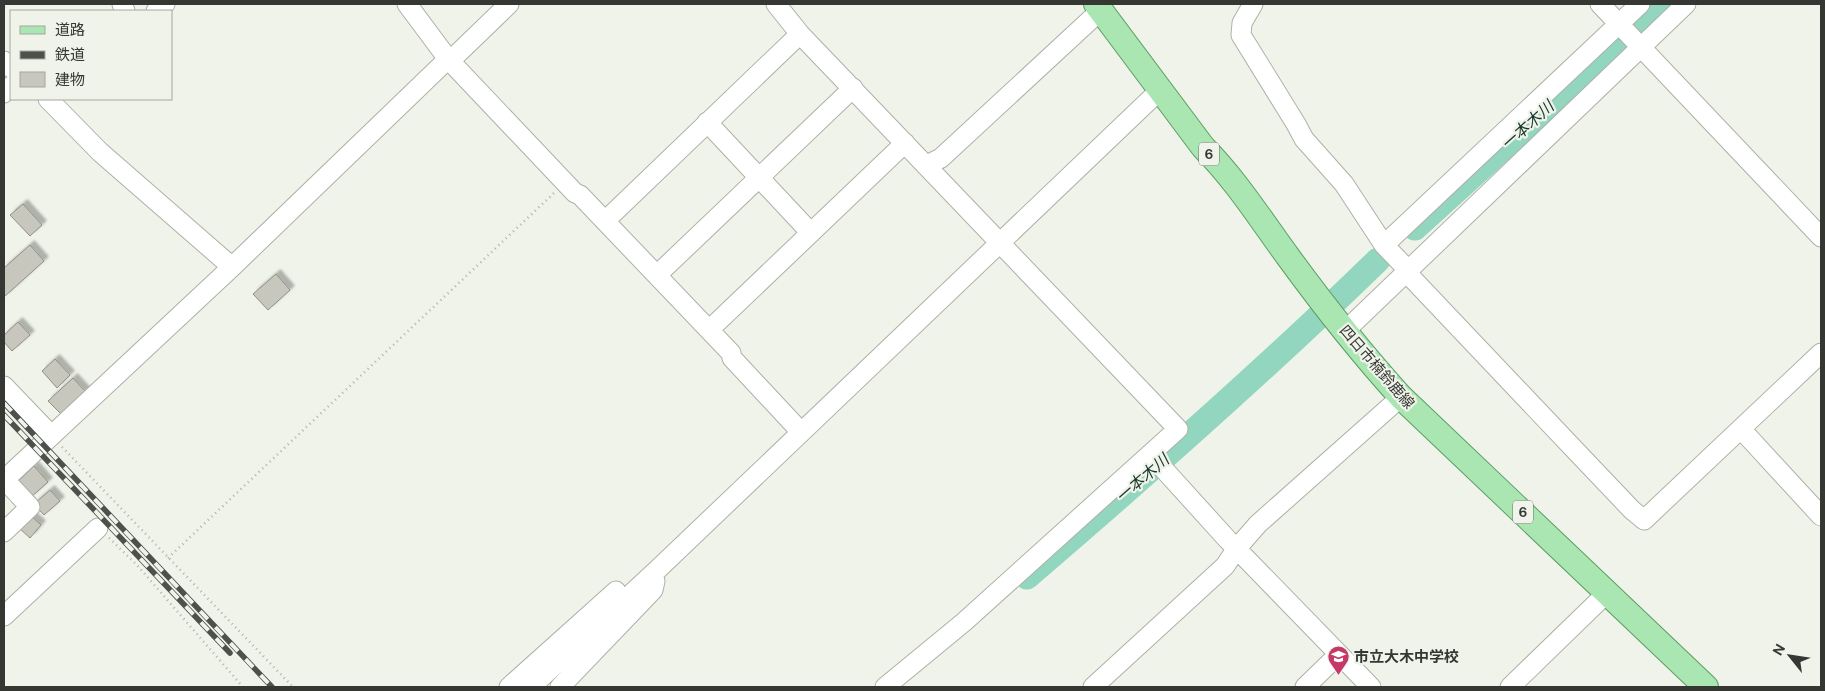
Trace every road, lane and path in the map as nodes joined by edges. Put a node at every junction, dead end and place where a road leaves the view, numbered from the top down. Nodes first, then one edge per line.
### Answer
1 (407, 4) edge
2 (509, 4) edge
3 (776, 4) edge
4 (1253, 4) edge
5 (1600, 4) edge
6 (1640, 4) edge
7 (1686, 4) edge
8 (1099, 7) edge
9 (1619, 24) junction
10 (800, 34) junction
11 (1641, 46) junction
12 (449, 60) junction
13 (853, 88) junction
14 (1160, 90) junction
15 (49, 100) edge
16 (708, 122) junction
17 (905, 143) junction
18 (927, 165) junction
19 (760, 178) junction
20 (565, 183) junction
21 (605, 221) junction
22 (811, 233) junction
23 (1821, 237) edge
24 (1000, 242) junction
25 (1384, 245) junction
26 (232, 267) junction
27 (1408, 272) junction
28 (657, 276) junction
29 (709, 330) junction
30 (1345, 331) junction
31 (1821, 353) edge
32 (4, 386) edge
33 (1401, 397) junction
34 (1741, 429) junction
35 (801, 432) junction
36 (51, 435) junction
37 (1150, 454) junction
38 (4, 480) edge
39 (1821, 516) edge
40 (98, 528) joint
41 (4, 532) edge
42 (1237, 548) junction
43 (168, 558) junction
44 (657, 570) junction
45 (1608, 592) junction
46 (4, 616) edge
47 (1338, 655) junction
48 (243, 687) edge
49 (293, 687) edge
50 (509, 687) edge
51 (531, 687) edge
52 (560, 687) edge
53 (885, 687) edge
54 (1093, 687) edge
55 (1304, 687) edge
56 (1371, 687) edge
57 (1510, 687) edge
58 (1706, 687) edge

1 - 12 street
2 - 12 street
3 - 10 street
4 - 25 street
5 - 9 street
6 - 9 street
7 - 11 street
8 - 14 main road, 四日市楠鈴鹿線 / 6
8 - 18 street
9 - 11 street
9 - 25 street
10 - 13 street
10 - 16 street
11 - 23 street
11 - 27 street
12 - 20 street
12 - 26 street
13 - 17 street
13 - 19 street
14 - 24 street
14 - 30 main road, 四日市楠鈴鹿線 / 6
15 - 26 street
16 - 19 street
16 - 21 street
17 - 18 street
17 - 22 street
18 - 24 street
19 - 22 street
19 - 28 street
20 - 21 street
20 - 43 path
21 - 28 street
22 - 29 street
24 - 35 street
24 - 37 street
25 - 27 street
26 - 36 street
27 - 30 street
27 - 34 street
28 - 29 street
29 - 35 street
30 - 33 main road, 四日市楠鈴鹿線 / 6
31 - 34 street
32 - 36 street
33 - 42 street
33 - 45 main road, 四日市楠鈴鹿線 / 6
34 - 39 street
35 - 44 street
36 - 38 street
36 - 43 path
37 - 42 street
37 - 53 street
38 - 41 street
40 - 46 street
40 - 48 path
42 - 47 street
42 - 54 street
43 - 49 path
44 - 50 street
44 - 51 street
44 - 52 street
45 - 57 street
45 - 58 main road, 四日市楠鈴鹿線 / 6
47 - 55 street
47 - 56 street

